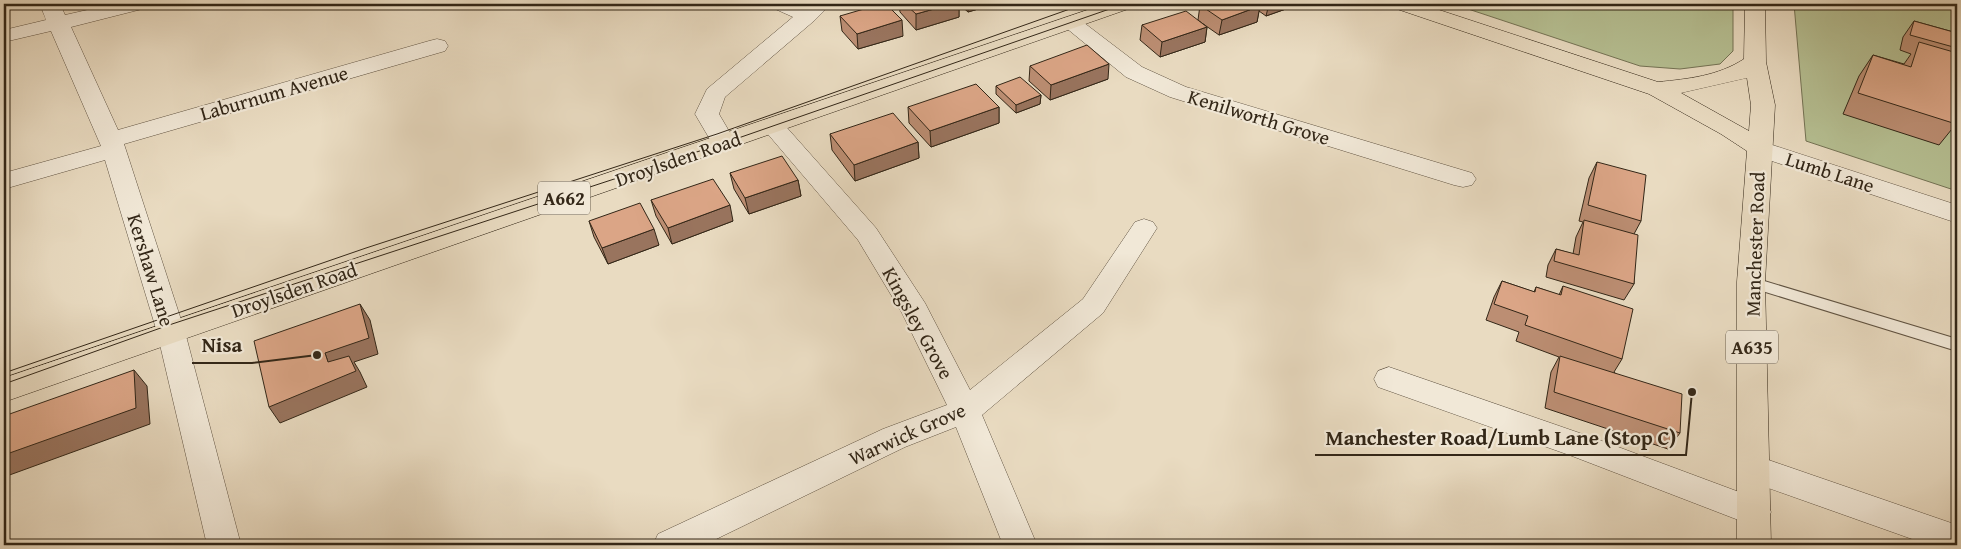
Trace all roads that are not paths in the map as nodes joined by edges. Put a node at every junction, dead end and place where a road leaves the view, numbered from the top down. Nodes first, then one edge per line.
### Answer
1 (139, 4) edge
2 (780, 4) edge
3 (1124, 4) edge
4 (1401, 4) edge
5 (1755, 4) edge
6 (814, 10) edge
7 (54, 13) edge
8 (1072, 23) junction
9 (4, 36) edge
10 (437, 46) dead end
11 (1755, 62) junction
12 (1657, 89) junction
13 (773, 126) junction
14 (724, 143) junction
15 (112, 145) junction
16 (1760, 149) junction
17 (1463, 179) dead end
18 (4, 181) edge
19 (1957, 214) edge
20 (1144, 228) dead end
21 (1751, 282) junction
22 (171, 332) junction
23 (1957, 345) edge
24 (1389, 379) dead end
25 (4, 390) edge
26 (965, 411) junction
27 (1754, 469) junction
28 (1754, 512) junction
29 (1957, 540) edge
30 (224, 545) edge
31 (670, 545) edge
32 (1020, 545) edge
33 (1754, 545) edge

1 - 7 street
2 - 6 street
3 - 8 main road, Droylsden Road / A662
4 - 12 main road, Lumb Lane
5 - 11 main road, Manchester Road / A635
6 - 14 street
7 - 9 street
7 - 15 street, Kershaw Lane
8 - 13 main road, Droylsden Road / A662
8 - 17 street, Kenilworth Grove
10 - 15 street, Laburnum Avenue
11 - 12 main road, Lumb Lane
11 - 16 main road, Manchester Road / A635
12 - 16 main road, Lumb Lane
13 - 14 main road, Droylsden Road / A662
13 - 26 street, Kingsley Grove
14 - 22 main road, Droylsden Road / A662
15 - 18 street, Laburnum Avenue
15 - 22 street, Kershaw Lane
16 - 19 street, Lumb Lane
16 - 21 main road, Manchester Road / A635
20 - 26 street, Warwick Grove
21 - 23 lane
21 - 27 main road, Manchester Road / A635
22 - 25 main road, Droylsden Road / A662
22 - 30 street, Kershaw Lane
24 - 28 street
26 - 31 street, Warwick Grove
26 - 32 street, Kingsley Grove
27 - 28 main road, Manchester Road / A635
27 - 29 street
28 - 33 main road, Manchester Road / A635

